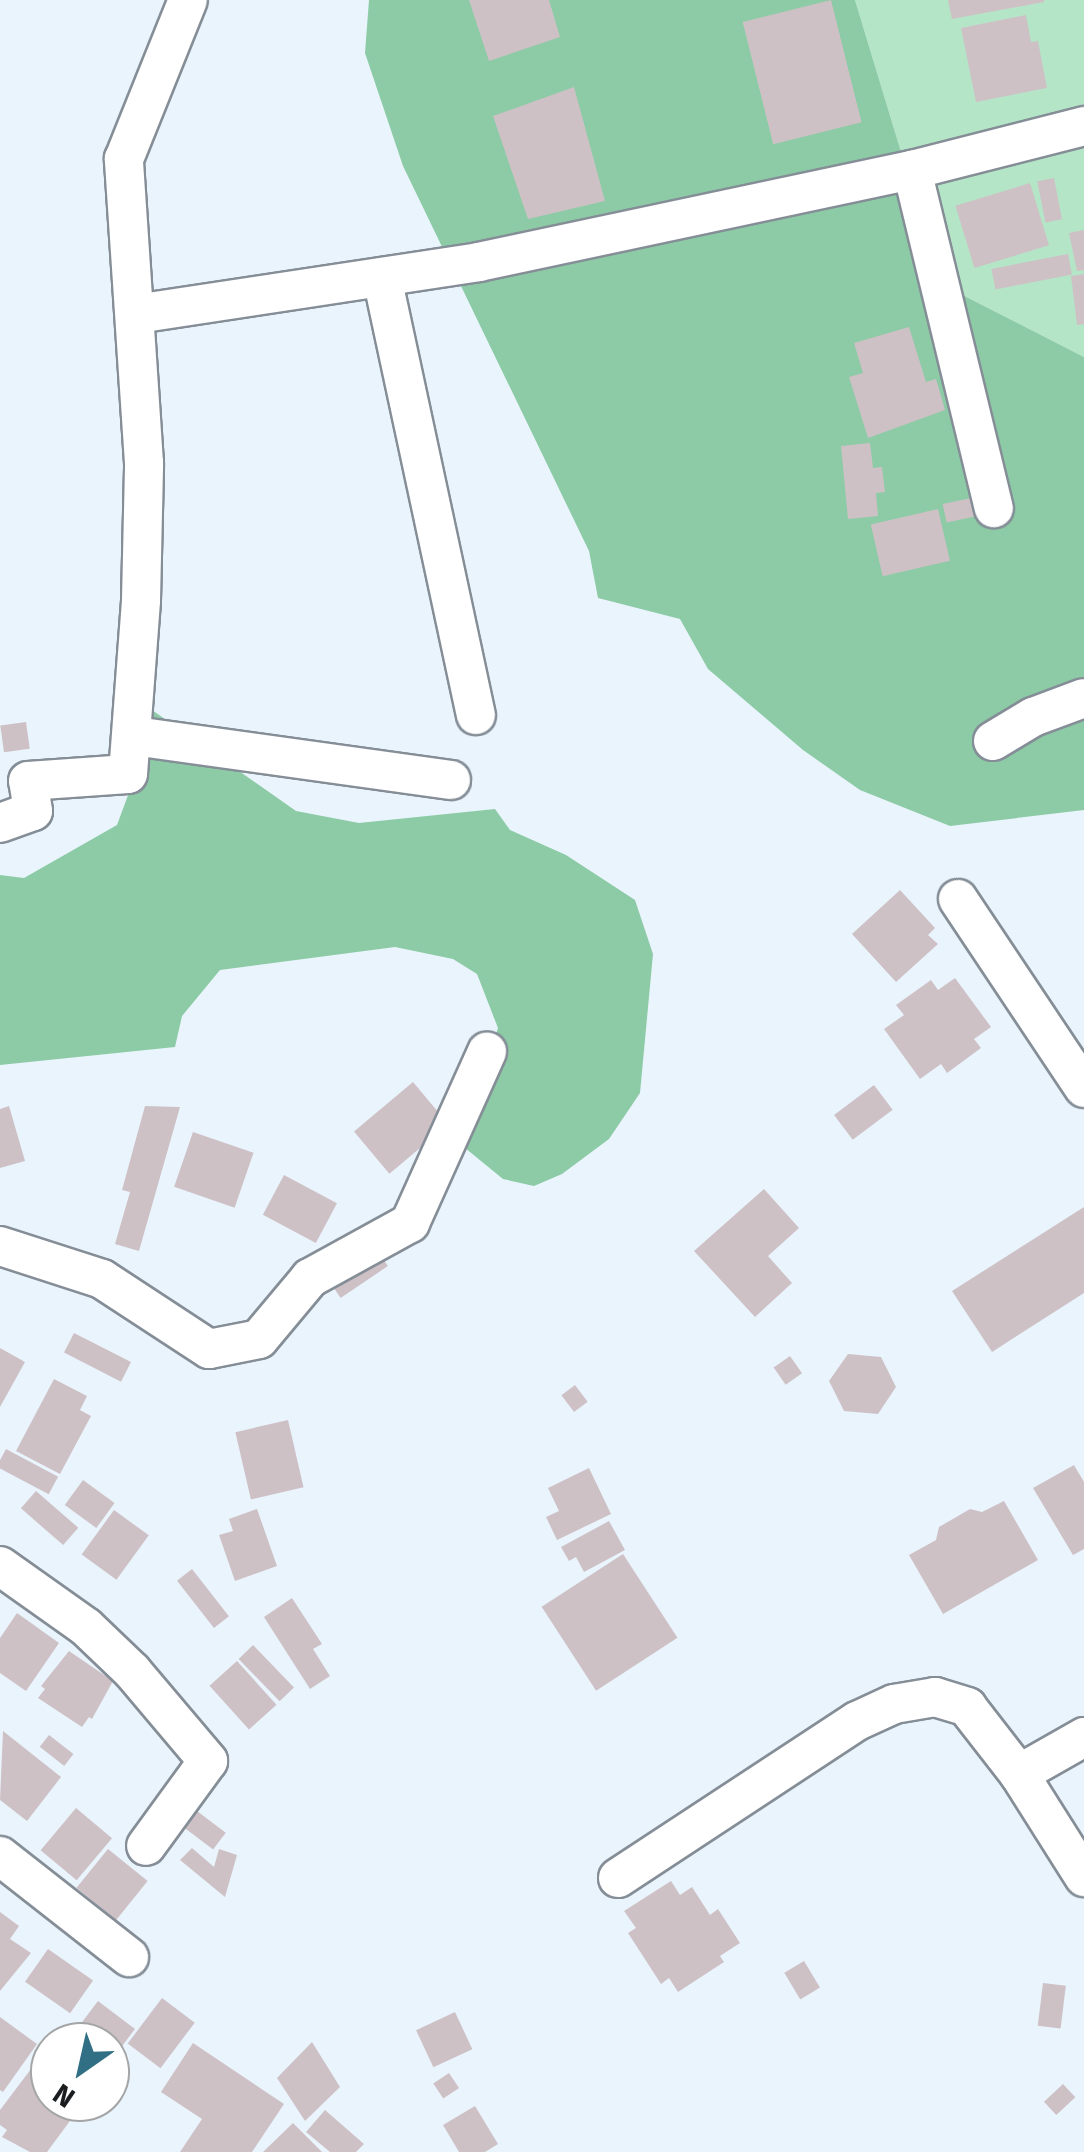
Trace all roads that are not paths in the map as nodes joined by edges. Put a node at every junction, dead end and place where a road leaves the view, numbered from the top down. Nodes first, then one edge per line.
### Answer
1 (188, 0) edge
2 (1084, 126) edge
3 (912, 170) junction
4 (382, 278) junction
5 (136, 314) junction
6 (994, 508) dead end
7 (1084, 698) edge
8 (476, 715) dead end
9 (134, 736) junction
10 (993, 741) dead end
11 (451, 780) dead end
12 (0, 823) edge
13 (958, 899) dead end
14 (487, 1052) dead end
15 (1084, 1088) edge
16 (0, 1246) edge
17 (0, 1566) edge
18 (1084, 1737) edge
19 (1019, 1774) junction
20 (146, 1846) dead end
21 (0, 1856) edge
22 (1084, 1877) edge
23 (618, 1878) dead end
24 (129, 1957) dead end

1 - 5 street
2 - 3 street
3 - 4 street
3 - 6 street
4 - 5 street
4 - 8 street
5 - 9 street
7 - 10 street
9 - 11 street
9 - 12 street
13 - 15 street
14 - 16 street
17 - 20 street
18 - 19 street
19 - 22 street
19 - 23 street
21 - 24 street

